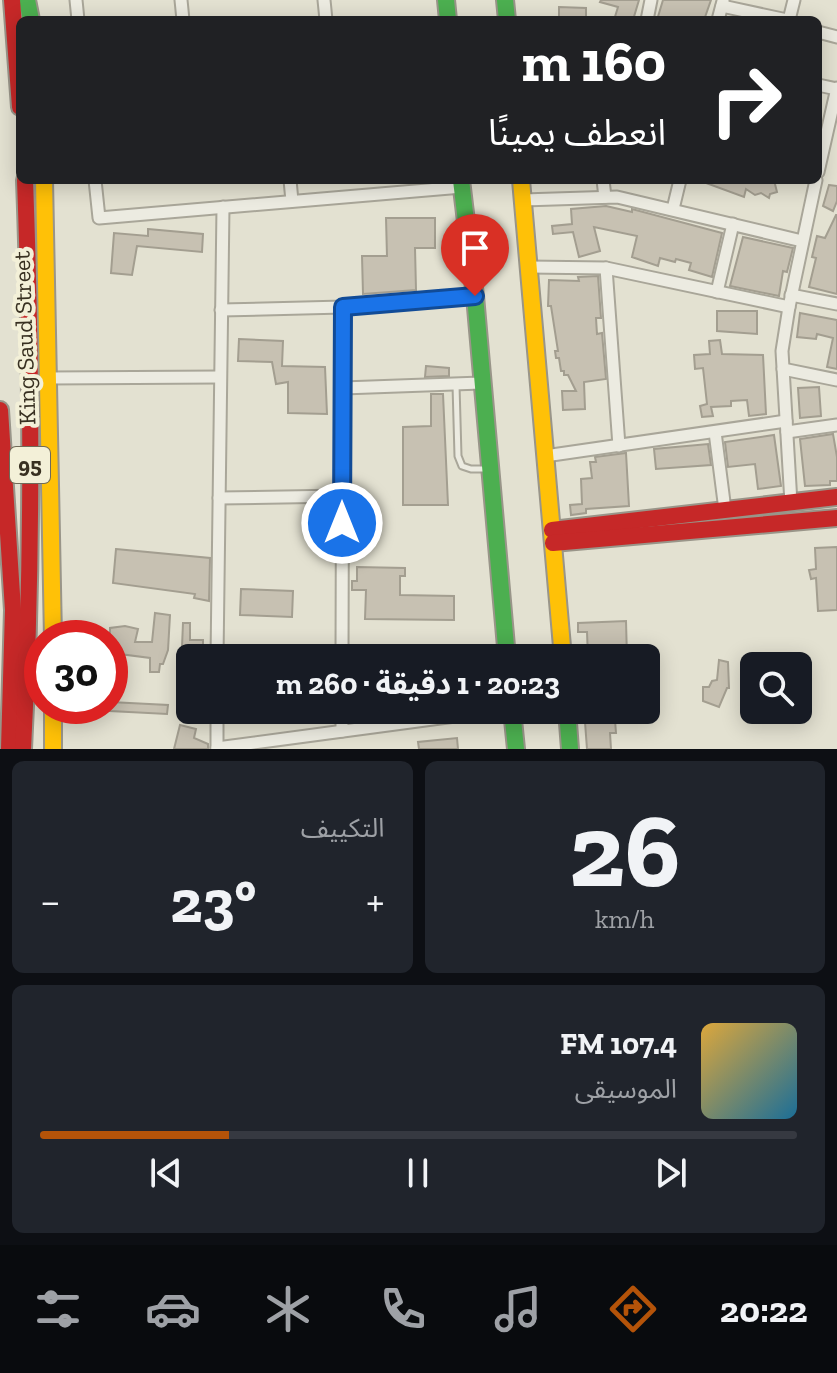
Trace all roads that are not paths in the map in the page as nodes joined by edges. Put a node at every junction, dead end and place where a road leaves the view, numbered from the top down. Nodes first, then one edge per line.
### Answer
1 (12, 0) edge
2 (722, 3) edge
3 (772, 16) edge
4 (16, 54) edge
5 (837, 88) edge
6 (834, 115) edge
7 (822, 158) edge
8 (25, 184) edge
9 (44, 184) edge
10 (95, 184) edge
11 (290, 184) edge
12 (453, 184) edge
13 (462, 184) edge
14 (521, 184) edge
15 (603, 184) edge
16 (679, 184) edge
17 (815, 184) edge
18 (605, 197) junction
19 (523, 200) junction
20 (292, 201) junction
21 (223, 207) junction
22 (673, 209) junction
23 (733, 224) junction
24 (802, 241) junction
25 (529, 267) junction
26 (606, 268) junction
27 (717, 292) junction
28 (475, 296) junction
29 (790, 301) junction
30 (837, 304) edge
31 (343, 307) junction
32 (221, 310) junction
33 (783, 369) junction
34 (220, 377) junction
35 (49, 378) junction
36 (837, 380) edge
37 (481, 383) junction
38 (456, 384) junction
39 (343, 388) junction
40 (0, 410) edge
41 (837, 425) edge
42 (787, 426) junction
43 (715, 432) junction
44 (619, 446) junction
45 (545, 456) junction
46 (489, 469) junction
47 (343, 496) junction
48 (837, 497) edge
49 (219, 498) junction
50 (791, 503) junction
51 (725, 510) junction
52 (837, 518) edge
53 (553, 536) junction
54 (13, 610) junction
55 (53, 620) edge
56 (217, 644) edge
57 (342, 644) edge
58 (506, 644) edge
59 (562, 644) edge
60 (0, 701) edge
61 (53, 724) edge
62 (217, 724) edge
63 (342, 724) edge
64 (395, 724) edge
65 (513, 724) edge
66 (568, 724) edge
67 (342, 731) junction
68 (217, 748) edge
69 (9, 749) edge
70 (23, 749) edge
71 (53, 749) edge
72 (516, 749) edge
73 (570, 749) edge

1 - 4 main road
2 - 3 street
5 - 6 street
6 - 7 street
8 - 70 main road, 95
9 - 35 main road, King Saud Street
10 - 21 street
11 - 20 street
12 - 20 street
13 - 28 main road
14 - 19 main road
15 - 18 street
16 - 22 street
17 - 24 street
18 - 19 street
18 - 22 street
19 - 25 main road
20 - 21 street
21 - 32 street
22 - 23 street
23 - 24 street
23 - 27 street
24 - 29 street
25 - 26 street
25 - 45 main road
26 - 27 street
26 - 44 street
27 - 29 street
28 - 31 street
28 - 37 main road
29 - 30 street
29 - 33 street
31 - 32 street
31 - 39 street
32 - 34 street
33 - 36 street
33 - 42 street
34 - 35 street
34 - 49 street
35 - 55 main road, King Saud Street
37 - 38 street
37 - 46 main road
38 - 39 street
38 - 46 lane
39 - 47 street
40 - 54 main road, 95
41 - 42 street
42 - 43 street
42 - 50 street
43 - 44 street
43 - 51 street
44 - 45 street
45 - 53 main road
46 - 58 main road
47 - 49 street
47 - 57 street
48 - 50 main road
49 - 56 street
50 - 51 main road
51 - 53 main road
52 - 53 main road
53 - 59 main road
54 - 60 main road
54 - 69 main road, 95
61 - 71 main road
62 - 68 street
63 - 67 street
64 - 67 street
65 - 72 main road
66 - 73 main road
67 - 68 street

